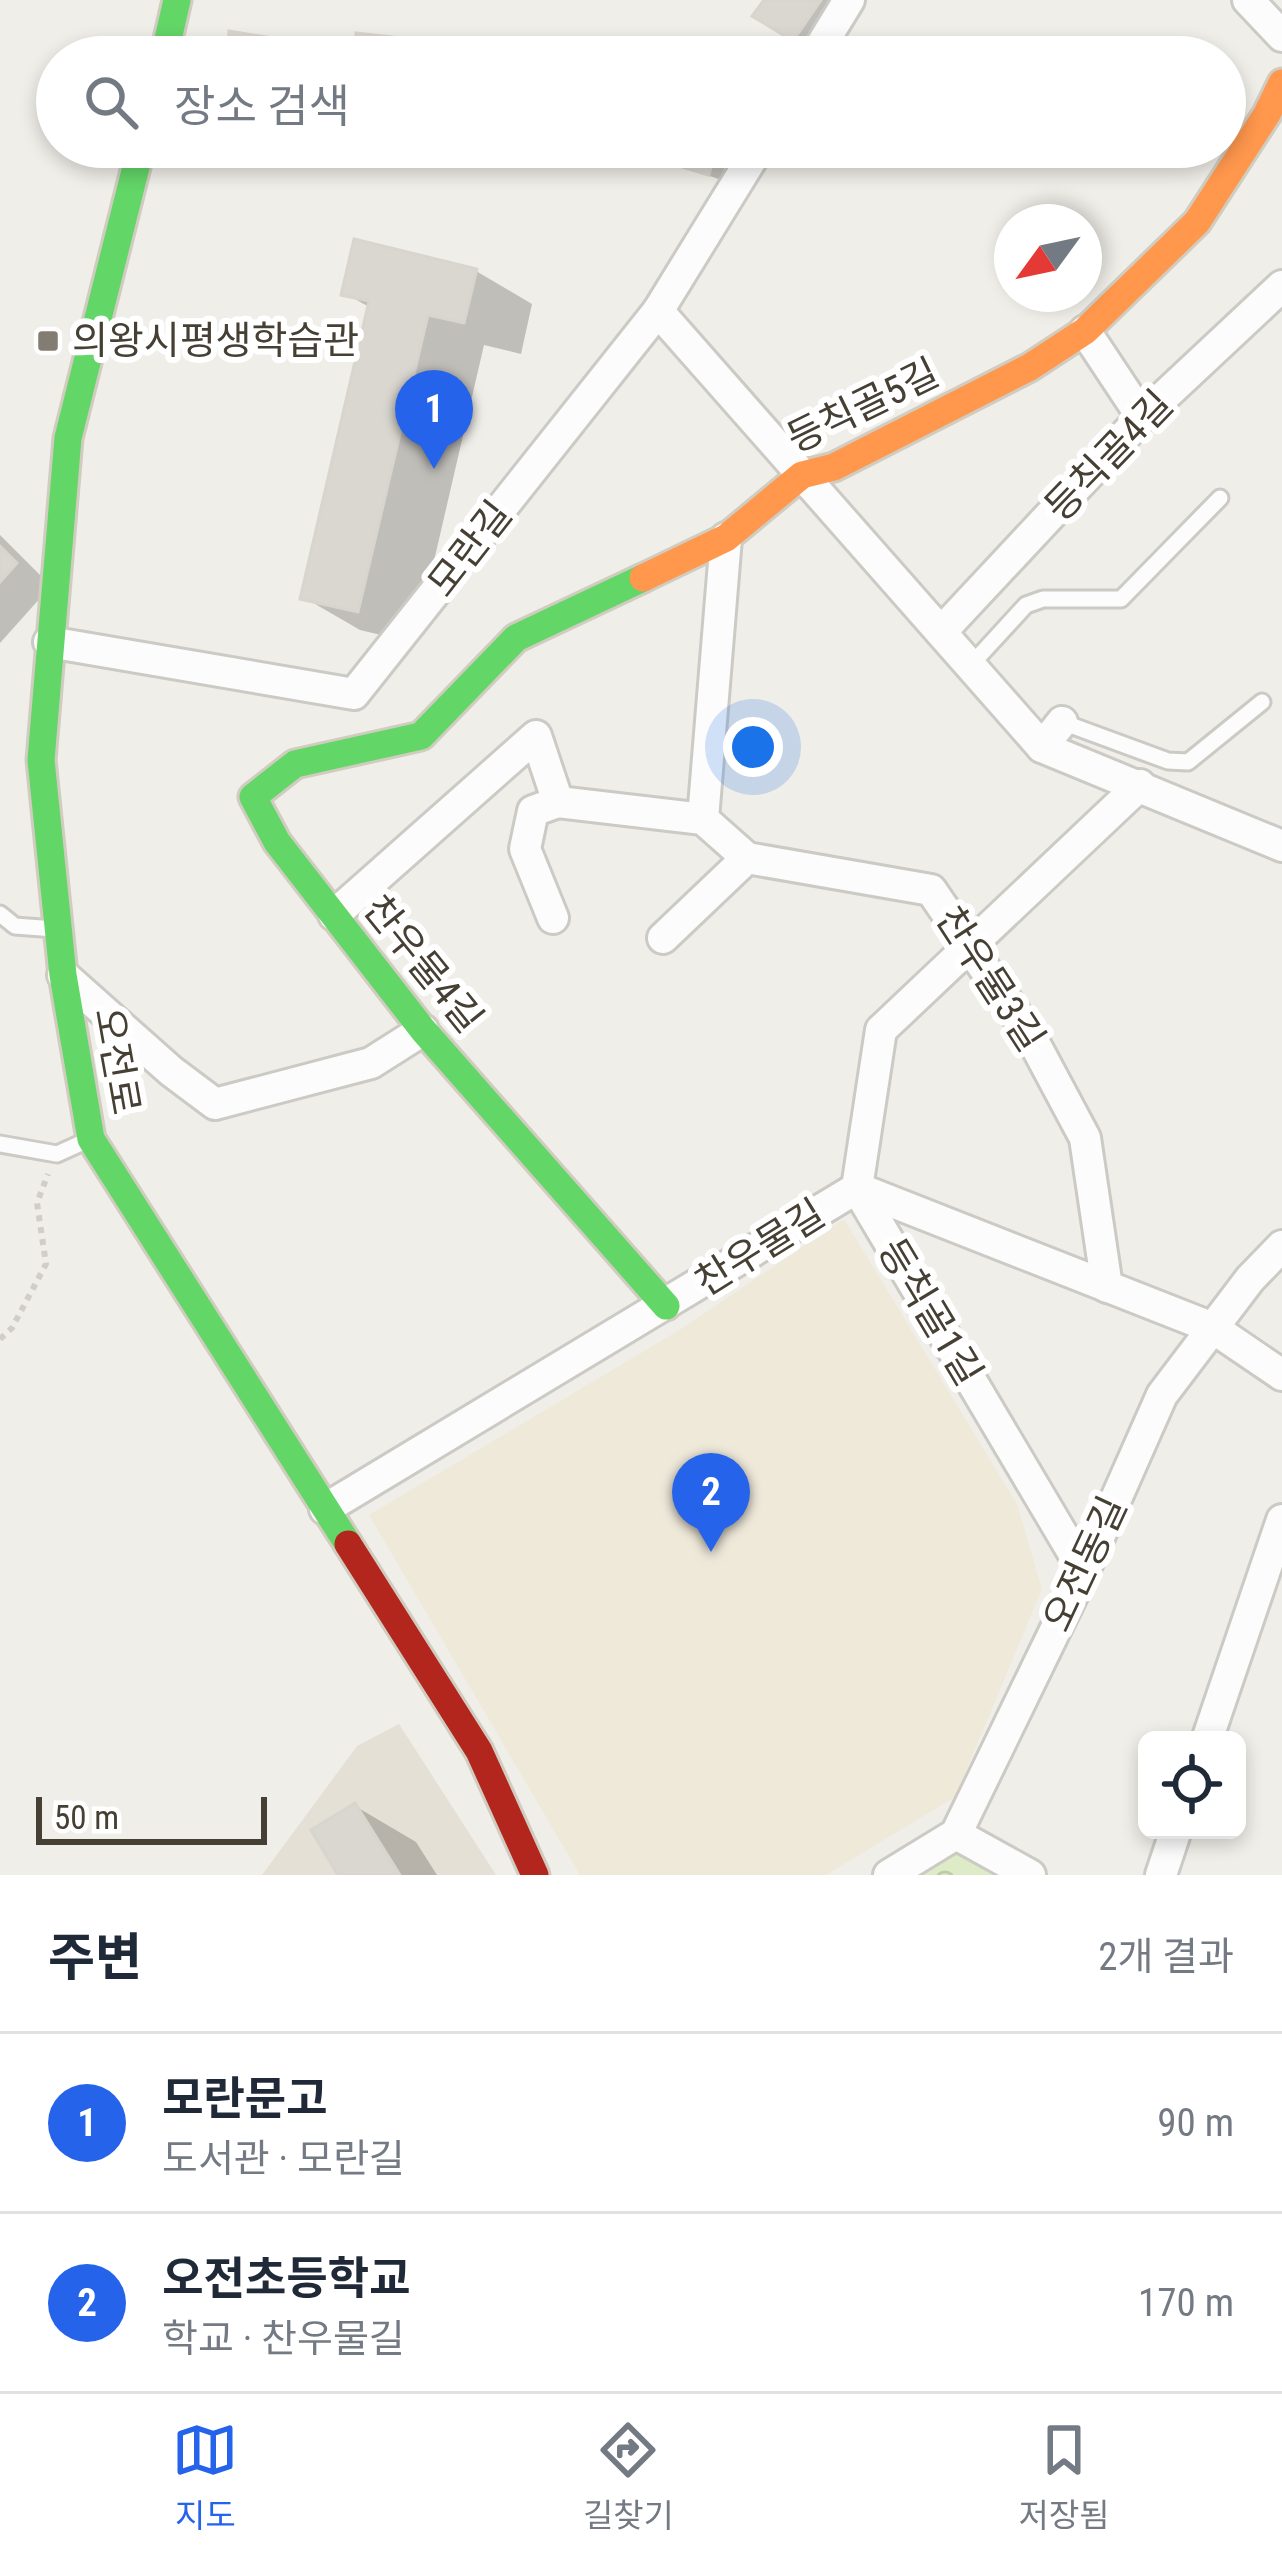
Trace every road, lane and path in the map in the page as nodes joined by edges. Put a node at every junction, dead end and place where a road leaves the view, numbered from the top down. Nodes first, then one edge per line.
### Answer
1 (177, 0) edge
2 (849, 0) edge
3 (1248, 0) edge
4 (169, 36) edge
5 (827, 36) edge
6 (1282, 36) edge
7 (1282, 82) edge
8 (1246, 146) edge
9 (136, 168) edge
10 (746, 168) edge
11 (1232, 168) edge
12 (1282, 286) edge
13 (658, 311) junction
14 (1267, 318) edge
15 (1085, 331) junction
16 (1142, 417) junction
17 (802, 475) junction
18 (1220, 498) dead end
19 (726, 538) junction
20 (941, 632) junction
21 (49, 642) junction
22 (970, 666) junction
23 (1262, 702) dead end
24 (1062, 722) joint
25 (421, 736) joint
26 (1042, 747) junction
27 (1140, 785) junction
28 (558, 802) junction
29 (703, 819) junction
30 (1282, 846) edge
31 (747, 858) junction
32 (0, 914) edge
33 (334, 915) junction
34 (553, 918) dead end
35 (58, 929) junction
36 (663, 938) dead end
37 (969, 947) junction
38 (63, 975) junction
39 (423, 1030) junction
40 (91, 1139) junction
41 (0, 1144) edge
42 (56, 1154) junction
43 (857, 1188) junction
44 (1282, 1246) edge
45 (1107, 1287) junction
46 (666, 1306) junction
47 (1213, 1328) junction
48 (0, 1339) edge
49 (1282, 1376) edge
50 (325, 1509) junction
51 (1282, 1520) edge
52 (1084, 1571) junction
53 (1210, 1731) edge
54 (956, 1834) junction
55 (1173, 1839) edge
56 (535, 1875) edge
57 (889, 1875) edge
58 (1030, 1875) edge
59 (1161, 1875) edge

1 - 4 street
2 - 5 street
3 - 6 street
7 - 8 street, 등칙골5길
9 - 21 street, 오전로
10 - 13 street, 모란길
11 - 15 street, 등칙골5길
12 - 14 street, 등칙골4길
13 - 17 street
13 - 21 street, 모란길
14 - 16 street, 등칙골4길
15 - 16 street
15 - 17 street, 등칙골5길
16 - 20 street, 등칙골4길
17 - 19 street, 등칙골5길
17 - 20 street
18 - 22 lane
19 - 25 street, 등칙골5길
19 - 29 street
20 - 22 street
21 - 35 street, 오전로
22 - 26 street
23 - 24 lane
24 - 26 street
25 - 33 street, 찬우물4길
26 - 27 street
27 - 30 street
27 - 37 street
28 - 29 street
28 - 33 street
28 - 34 street
29 - 31 street
31 - 36 street
31 - 37 street, 찬우물3길
32 - 35 lane
33 - 39 street, 찬우물4길
35 - 38 street, 오전로
37 - 43 street
37 - 45 street, 찬우물3길
38 - 39 street
38 - 40 street, 오전로
39 - 46 street, 찬우물4길
40 - 42 lane
40 - 50 street, 오전로
41 - 42 lane
42 - 48 path
43 - 45 street, 찬우물길
43 - 46 street, 찬우물길
43 - 52 street, 등칙골1길
44 - 47 street, 오전동길
45 - 47 street, 찬우물길
46 - 50 street, 찬우물길
47 - 49 street, 찬우물길
47 - 52 street, 오전동길
50 - 56 street, 오전로
51 - 53 street
52 - 54 street, 오전동길
54 - 57 street
54 - 58 street
55 - 59 street

